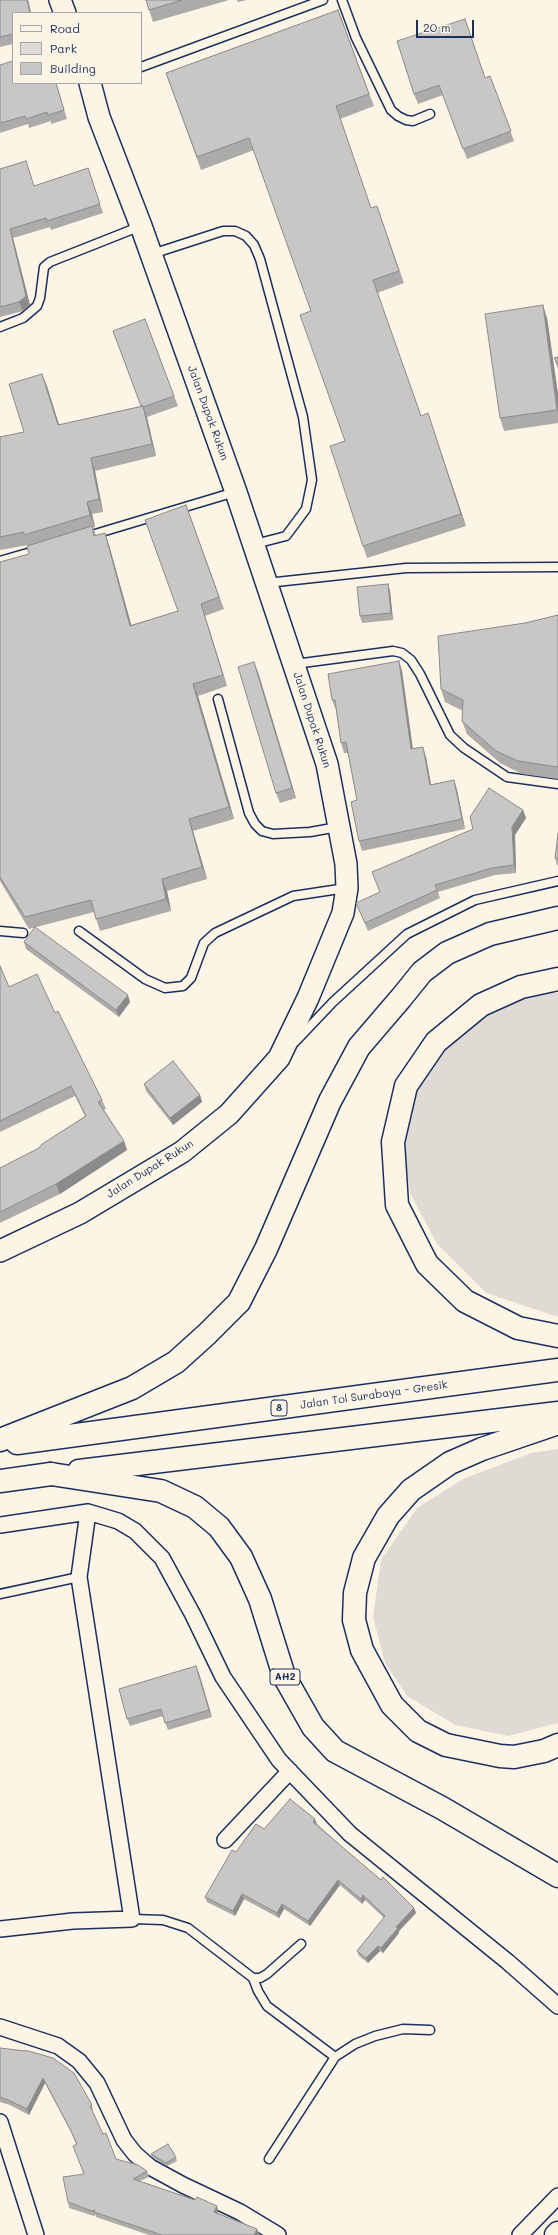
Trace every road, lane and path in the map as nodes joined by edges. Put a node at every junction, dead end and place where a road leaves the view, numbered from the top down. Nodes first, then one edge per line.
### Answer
1 (60, 0) edge
2 (323, 0) edge
3 (342, 0) edge
4 (65, 12) edge
5 (142, 67) edge
6 (93, 84) edge
7 (430, 114) dead end
8 (141, 226) junction
9 (151, 254) junction
10 (0, 327) edge
11 (236, 492) junction
12 (73, 540) edge
13 (254, 545) junction
14 (44, 548) edge
15 (0, 561) edge
16 (558, 567) edge
17 (266, 583) junction
18 (294, 664) junction
19 (218, 699) dead end
20 (558, 784) edge
21 (339, 826) junction
22 (558, 881) edge
23 (347, 888) junction
24 (558, 918) edge
25 (0, 931) edge
26 (79, 932) dead end
27 (23, 933) dead end
28 (558, 979) edge
29 (279, 1058) junction
30 (0, 1251) edge
31 (558, 1336) edge
32 (558, 1370) edge
33 (558, 1413) edge
34 (558, 1423) edge
35 (0, 1440) edge
36 (0, 1445) edge
37 (51, 1474) junction
38 (0, 1481) edge
39 (88, 1512) junction
40 (0, 1525) edge
41 (79, 1577) junction
42 (0, 1594) edge
43 (558, 1745) edge
44 (290, 1771) junction
45 (225, 1840) dead end
46 (558, 1876) edge
47 (132, 1919) junction
48 (0, 1929) edge
49 (301, 1944) dead end
50 (253, 1978) junction
51 (558, 2006) edge
52 (0, 2027) edge
53 (430, 2030) dead end
54 (335, 2057) junction
55 (0, 2122) edge
56 (269, 2159) dead end
57 (558, 2196) edge
58 (262, 2230) edge
59 (36, 2235) edge
60 (278, 2235) edge
61 (520, 2235) edge

1 - 4 main road
2 - 5 lane
3 - 7 lane
6 - 8 main road, Jalan Dupak Rukun
8 - 9 main road, Jalan Dupak Rukun
8 - 10 lane
9 - 11 main road, Jalan Dupak Rukun
9 - 13 lane
11 - 12 lane
11 - 13 main road, Jalan Dupak Rukun
13 - 17 main road, Jalan Dupak Rukun
14 - 15 lane
16 - 17 lane
17 - 18 main road, Jalan Dupak Rukun
18 - 20 lane
18 - 21 main road, Jalan Dupak Rukun
19 - 21 lane
21 - 23 main road, Jalan Dupak Rukun
22 - 29 lane
23 - 26 lane
23 - 29 main road, Jalan Dupak Rukun
24 - 35 main road
25 - 27 lane
28 - 31 main road
29 - 30 main road, Jalan Dupak Rukun
32 - 36 main road, Jalan Tol Surabaya - Gresik / 8
33 - 37 main road
34 - 43 main road
37 - 38 main road
37 - 46 main road, AH2
39 - 40 street
39 - 41 street
39 - 44 street
41 - 42 lane
41 - 47 street
44 - 45 street
44 - 51 street
47 - 48 street
47 - 50 lane
49 - 50 lane
50 - 54 lane
52 - 58 street
53 - 54 lane
54 - 56 lane
55 - 59 street
57 - 61 street
58 - 60 street

